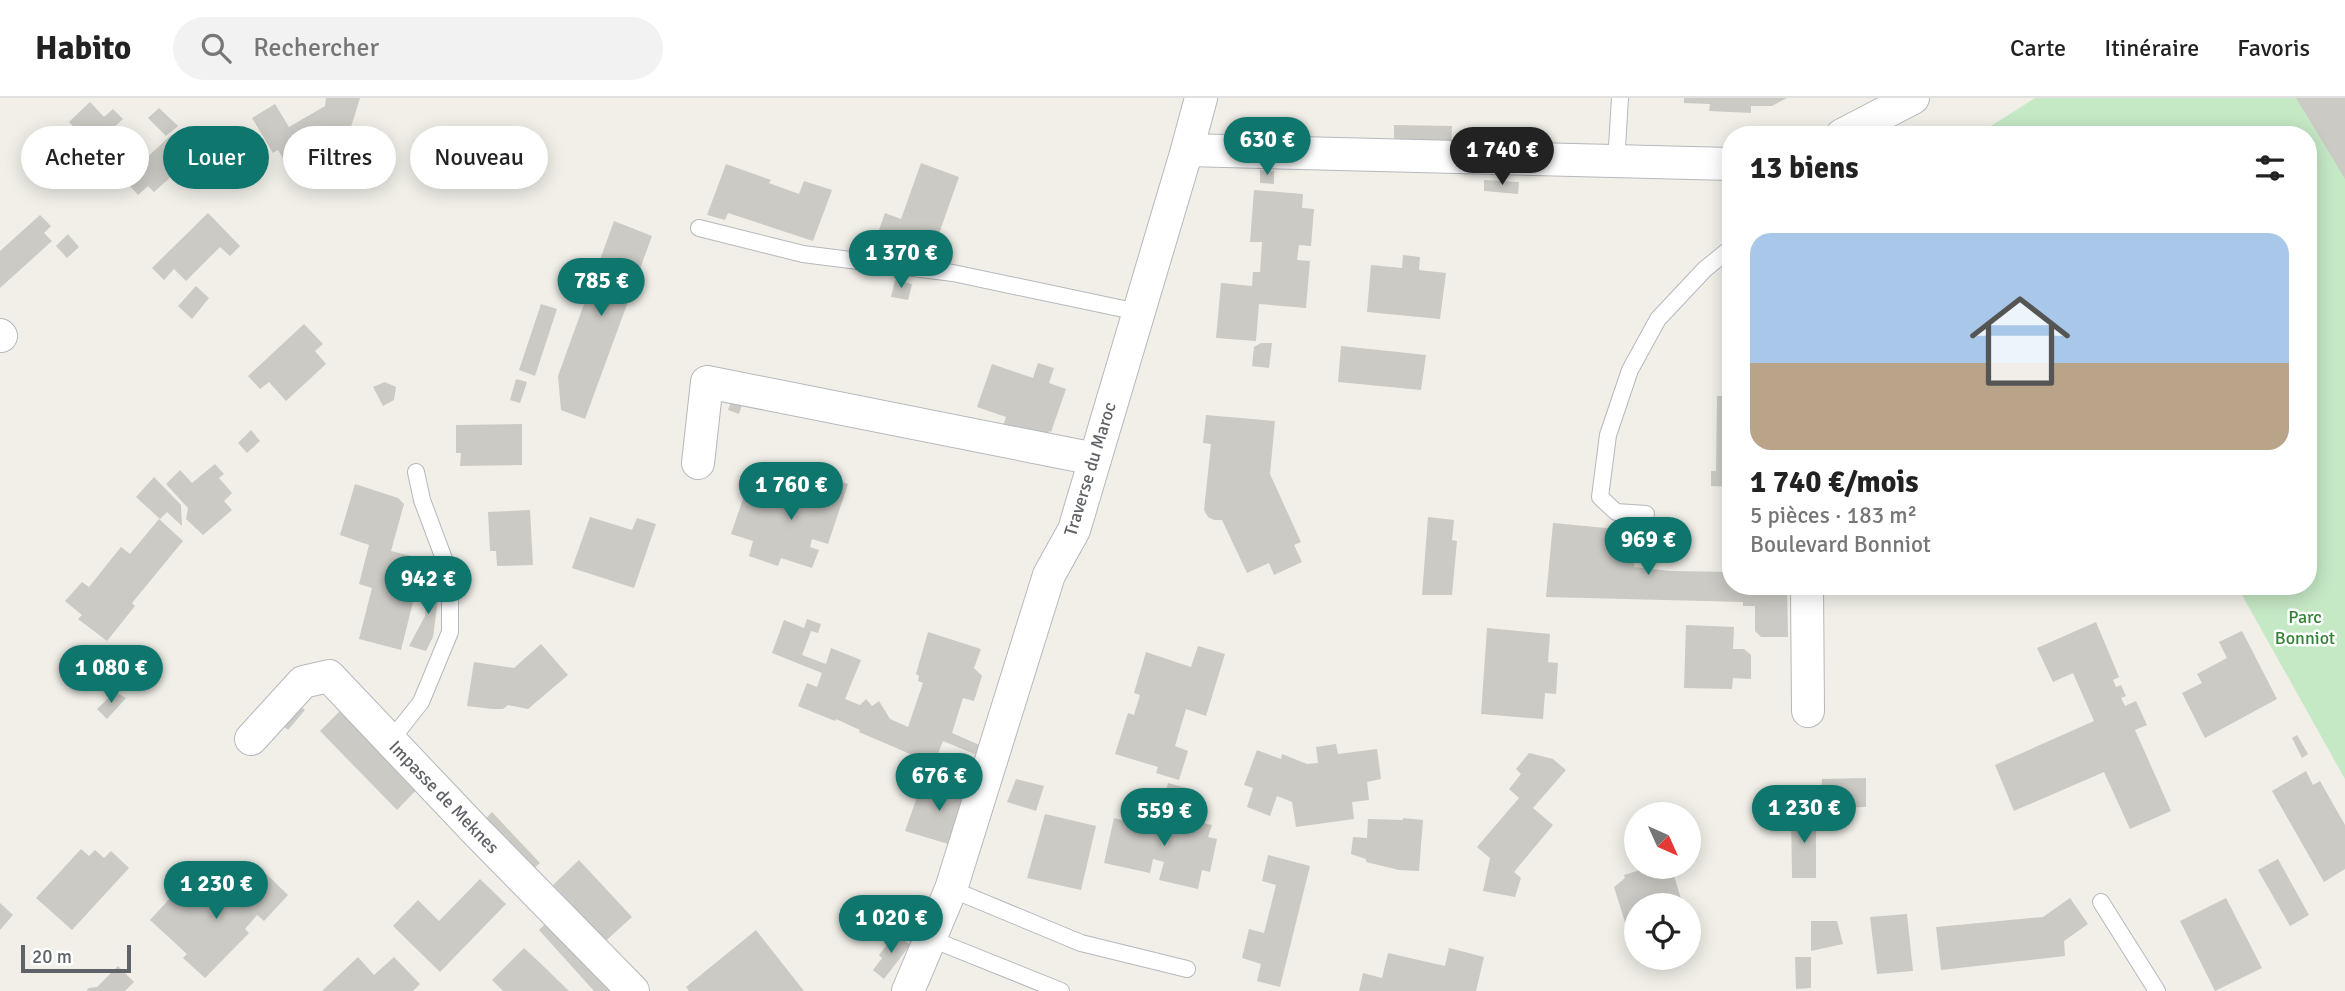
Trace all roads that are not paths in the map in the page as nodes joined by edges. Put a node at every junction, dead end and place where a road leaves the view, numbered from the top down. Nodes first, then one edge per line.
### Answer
1 (1201, 98) edge
2 (1620, 98) edge
3 (1913, 98) edge
4 (1859, 126) edge
5 (1187, 150) junction
6 (1616, 163) junction
7 (1722, 164) edge
8 (699, 228) dead end
9 (1722, 255) edge
10 (1138, 312) junction
11 (1095, 458) junction
12 (698, 463) dead end
13 (416, 472) dead end
14 (1646, 514) dead end
15 (1807, 595) edge
16 (1808, 711) dead end
17 (251, 739) dead end
18 (391, 740) junction
19 (951, 889) junction
20 (2101, 902) dead end
21 (929, 938) junction
22 (1187, 969) dead end
23 (910, 990) edge
24 (634, 991) edge
25 (1061, 991) edge
26 (2157, 991) edge

1 - 5 street, Traverse du Maroc
2 - 6 lane
3 - 4 street
5 - 6 street
5 - 10 street, Traverse du Maroc
6 - 7 street
8 - 10 lane
9 - 14 lane
10 - 11 street, Traverse du Maroc
11 - 12 street
11 - 19 street, Traverse du Maroc
13 - 18 lane
15 - 16 street
17 - 18 street, Impasse de Meknes
18 - 24 street, Impasse de Meknes
19 - 21 street, Traverse du Maroc
19 - 22 lane
20 - 26 lane
21 - 23 street, Traverse du Maroc
21 - 25 lane

